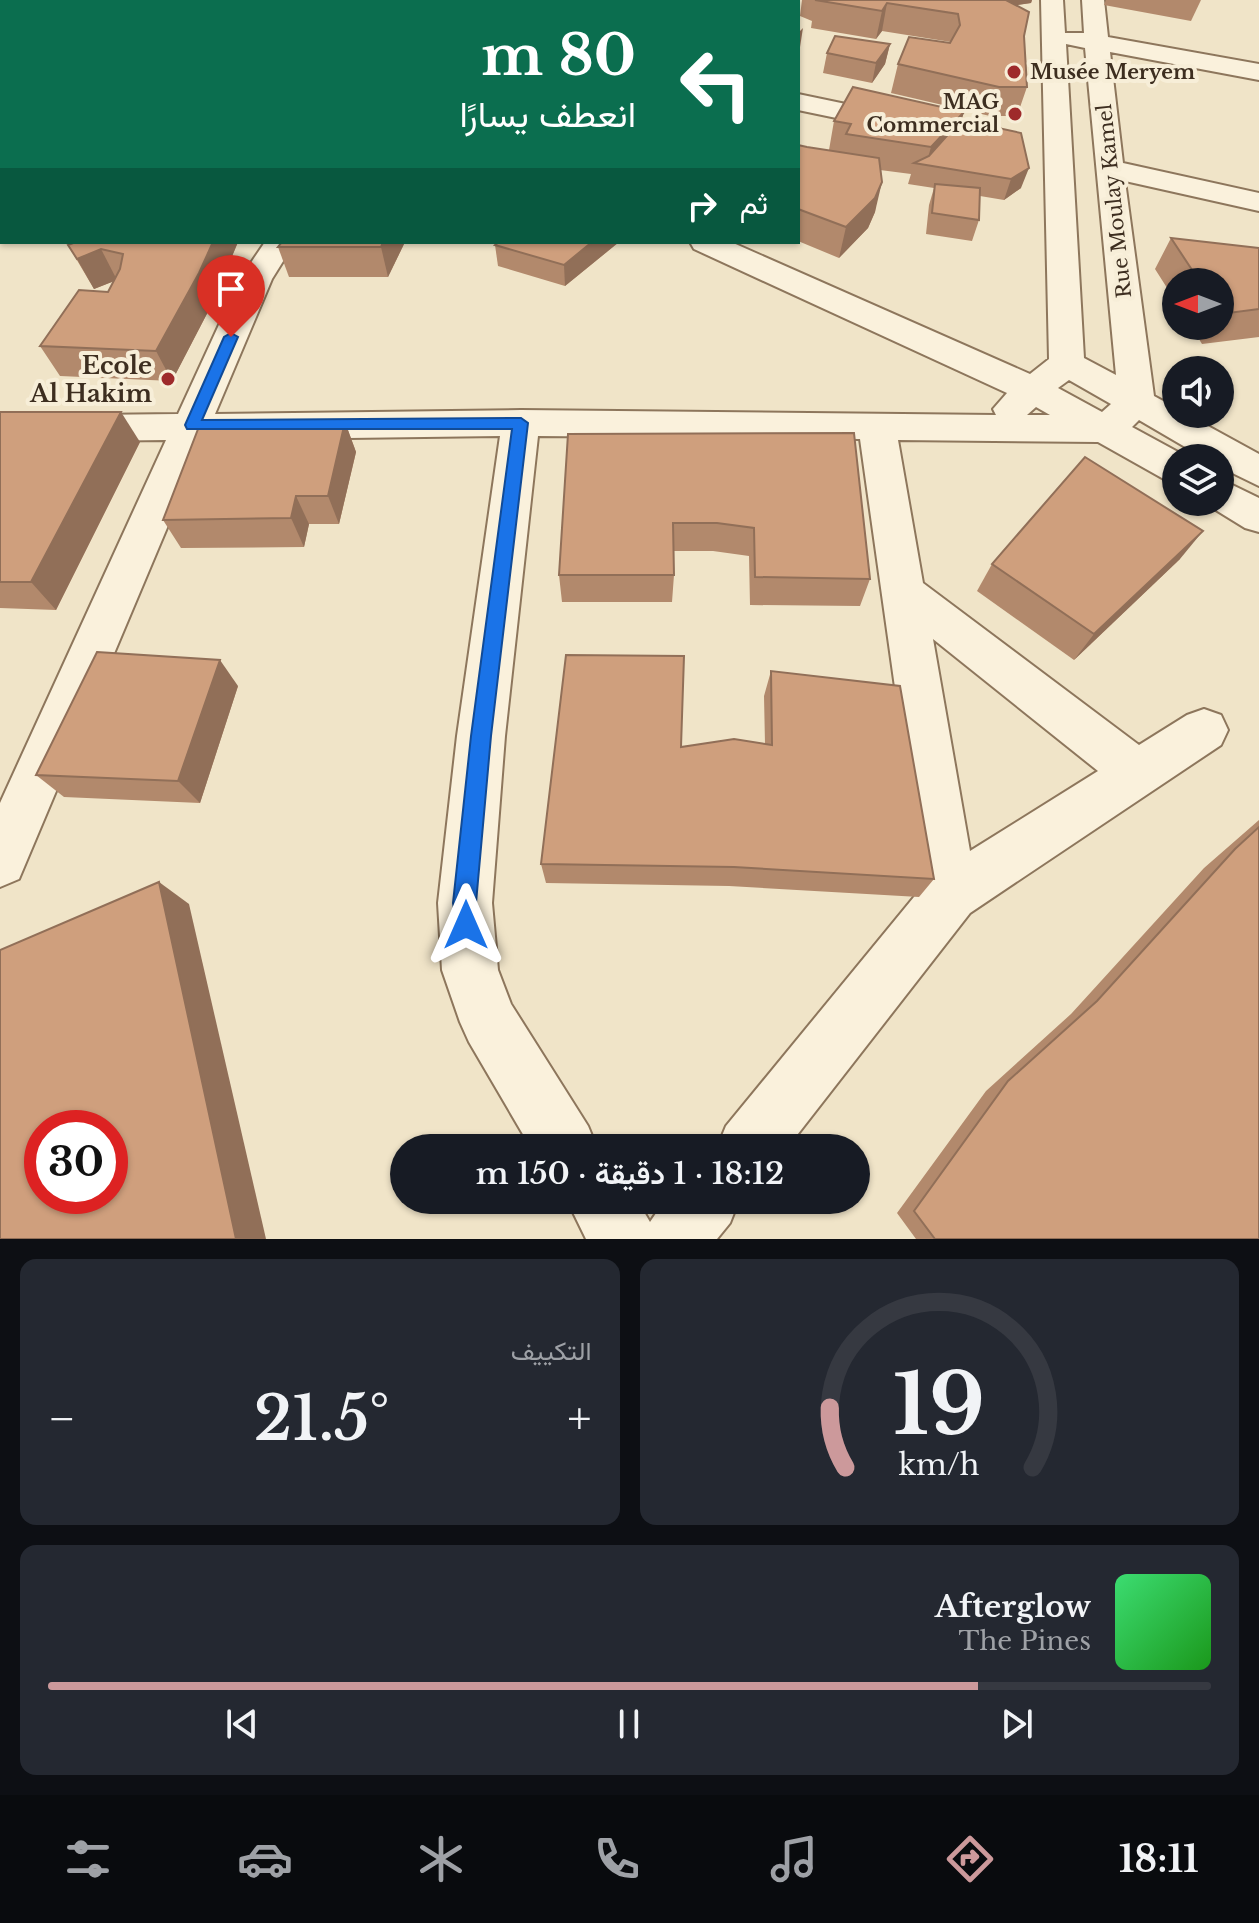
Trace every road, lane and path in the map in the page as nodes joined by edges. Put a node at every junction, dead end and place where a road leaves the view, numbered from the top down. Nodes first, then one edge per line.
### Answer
1 (1052, 0) edge
2 (1093, 0) edge
3 (1040, 31) junction
4 (1098, 43) junction
5 (1259, 72) edge
6 (800, 102) edge
7 (920, 128) edge
8 (1109, 169) junction
9 (1259, 202) edge
10 (279, 244) edge
11 (709, 244) edge
12 (1067, 363) junction
13 (1033, 390) junction
14 (1137, 402) junction
15 (521, 423) junction
16 (192, 425) junction
17 (877, 426) junction
18 (991, 426) junction
19 (0, 429) edge
20 (1106, 429) junction
21 (1162, 460) edge
22 (1259, 472) edge
23 (1234, 502) edge
24 (1259, 517) edge
25 (903, 591) junction
26 (1204, 730) dead end
27 (1138, 773) junction
28 (0, 861) edge
29 (951, 894) junction
30 (557, 1134) edge
31 (759, 1134) edge
32 (634, 1214) edge
33 (675, 1230) edge

1 - 3 street, Rue Moulay Kamel
2 - 4 street, Rue Moulay Kamel
3 - 4 street
3 - 12 street, Rue Moulay Kamel
4 - 5 street
4 - 8 street, Rue Moulay Kamel
6 - 7 street
8 - 9 street
8 - 14 street, Rue Moulay Kamel
10 - 16 street
11 - 13 street
12 - 13 street
12 - 14 street
13 - 18 street
13 - 20 street
14 - 20 street
14 - 22 street
15 - 16 street
15 - 17 street
15 - 30 street
16 - 19 street
16 - 28 street
17 - 18 street
17 - 25 street
18 - 20 street
20 - 21 street
23 - 24 street
25 - 27 street
25 - 29 street
26 - 27 street
27 - 29 street
29 - 31 street
32 - 33 street

